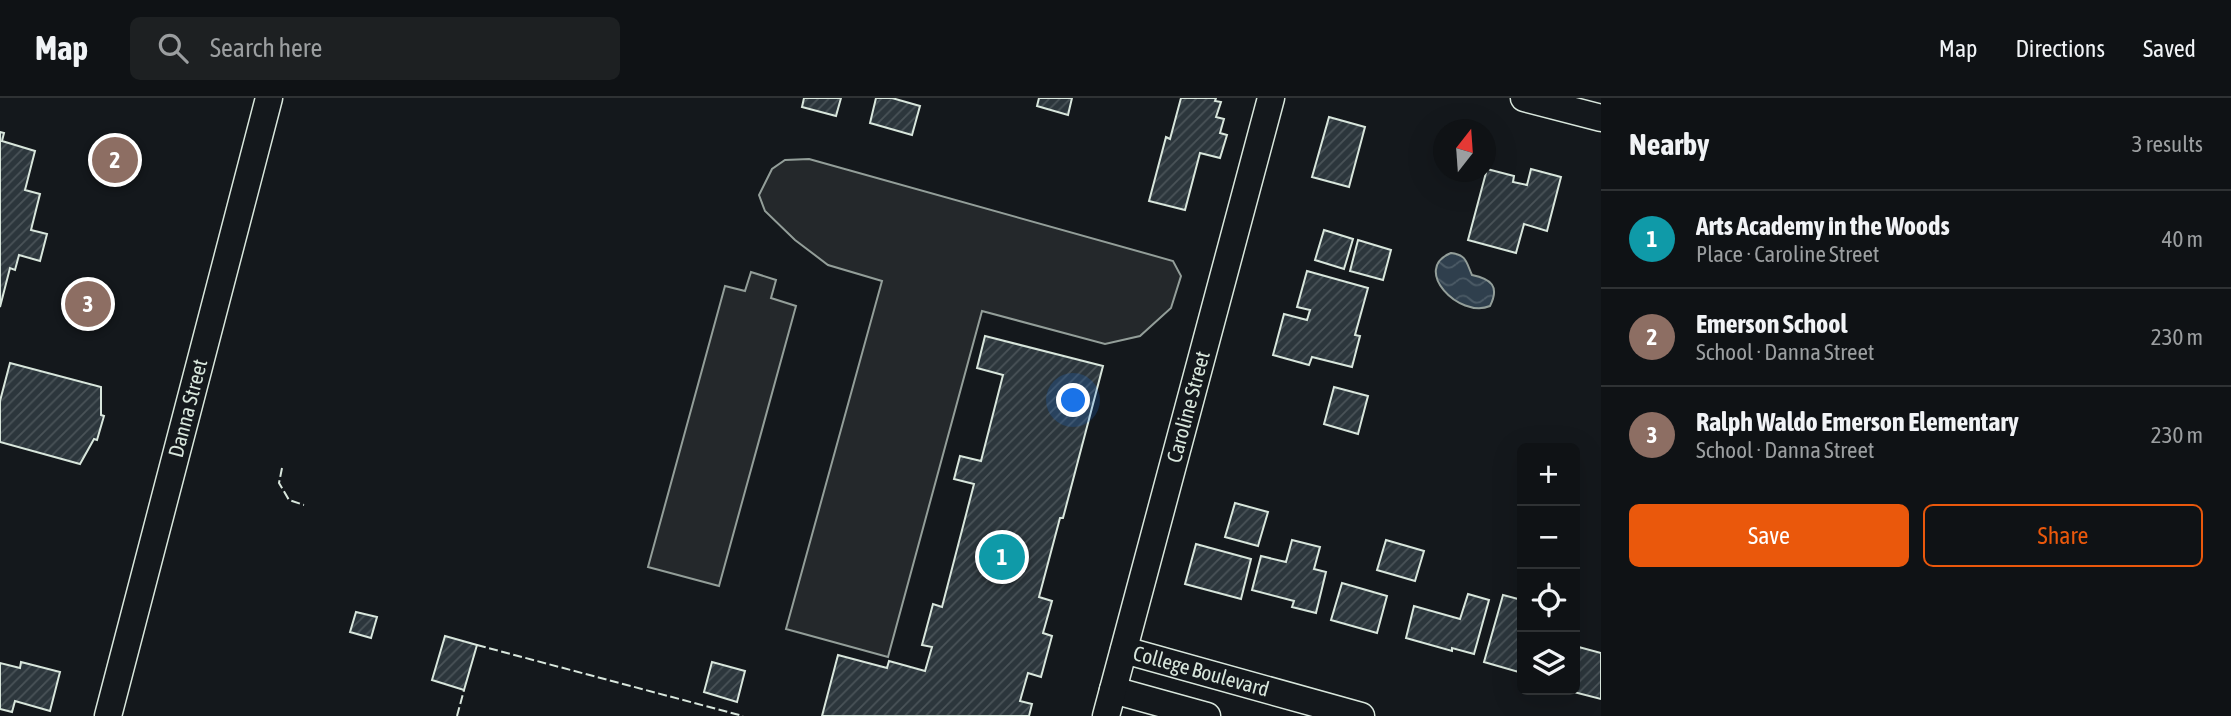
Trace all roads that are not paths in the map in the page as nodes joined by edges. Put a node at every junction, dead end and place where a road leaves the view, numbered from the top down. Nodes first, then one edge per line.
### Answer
1 (269, 98) edge
2 (1271, 98) edge
3 (1524, 98) edge
4 (1601, 118) edge
5 (1124, 650) junction
6 (1113, 690) junction
7 (108, 716) edge
8 (1106, 716) edge
9 (1207, 716) edge
10 (1361, 716) edge

1 - 7 street, Danna Street
2 - 5 street, Caroline Street
3 - 4 street
5 - 6 street, Caroline Street
5 - 10 street, College Boulevard
6 - 8 street, Caroline Street
6 - 9 street, College Boulevard

